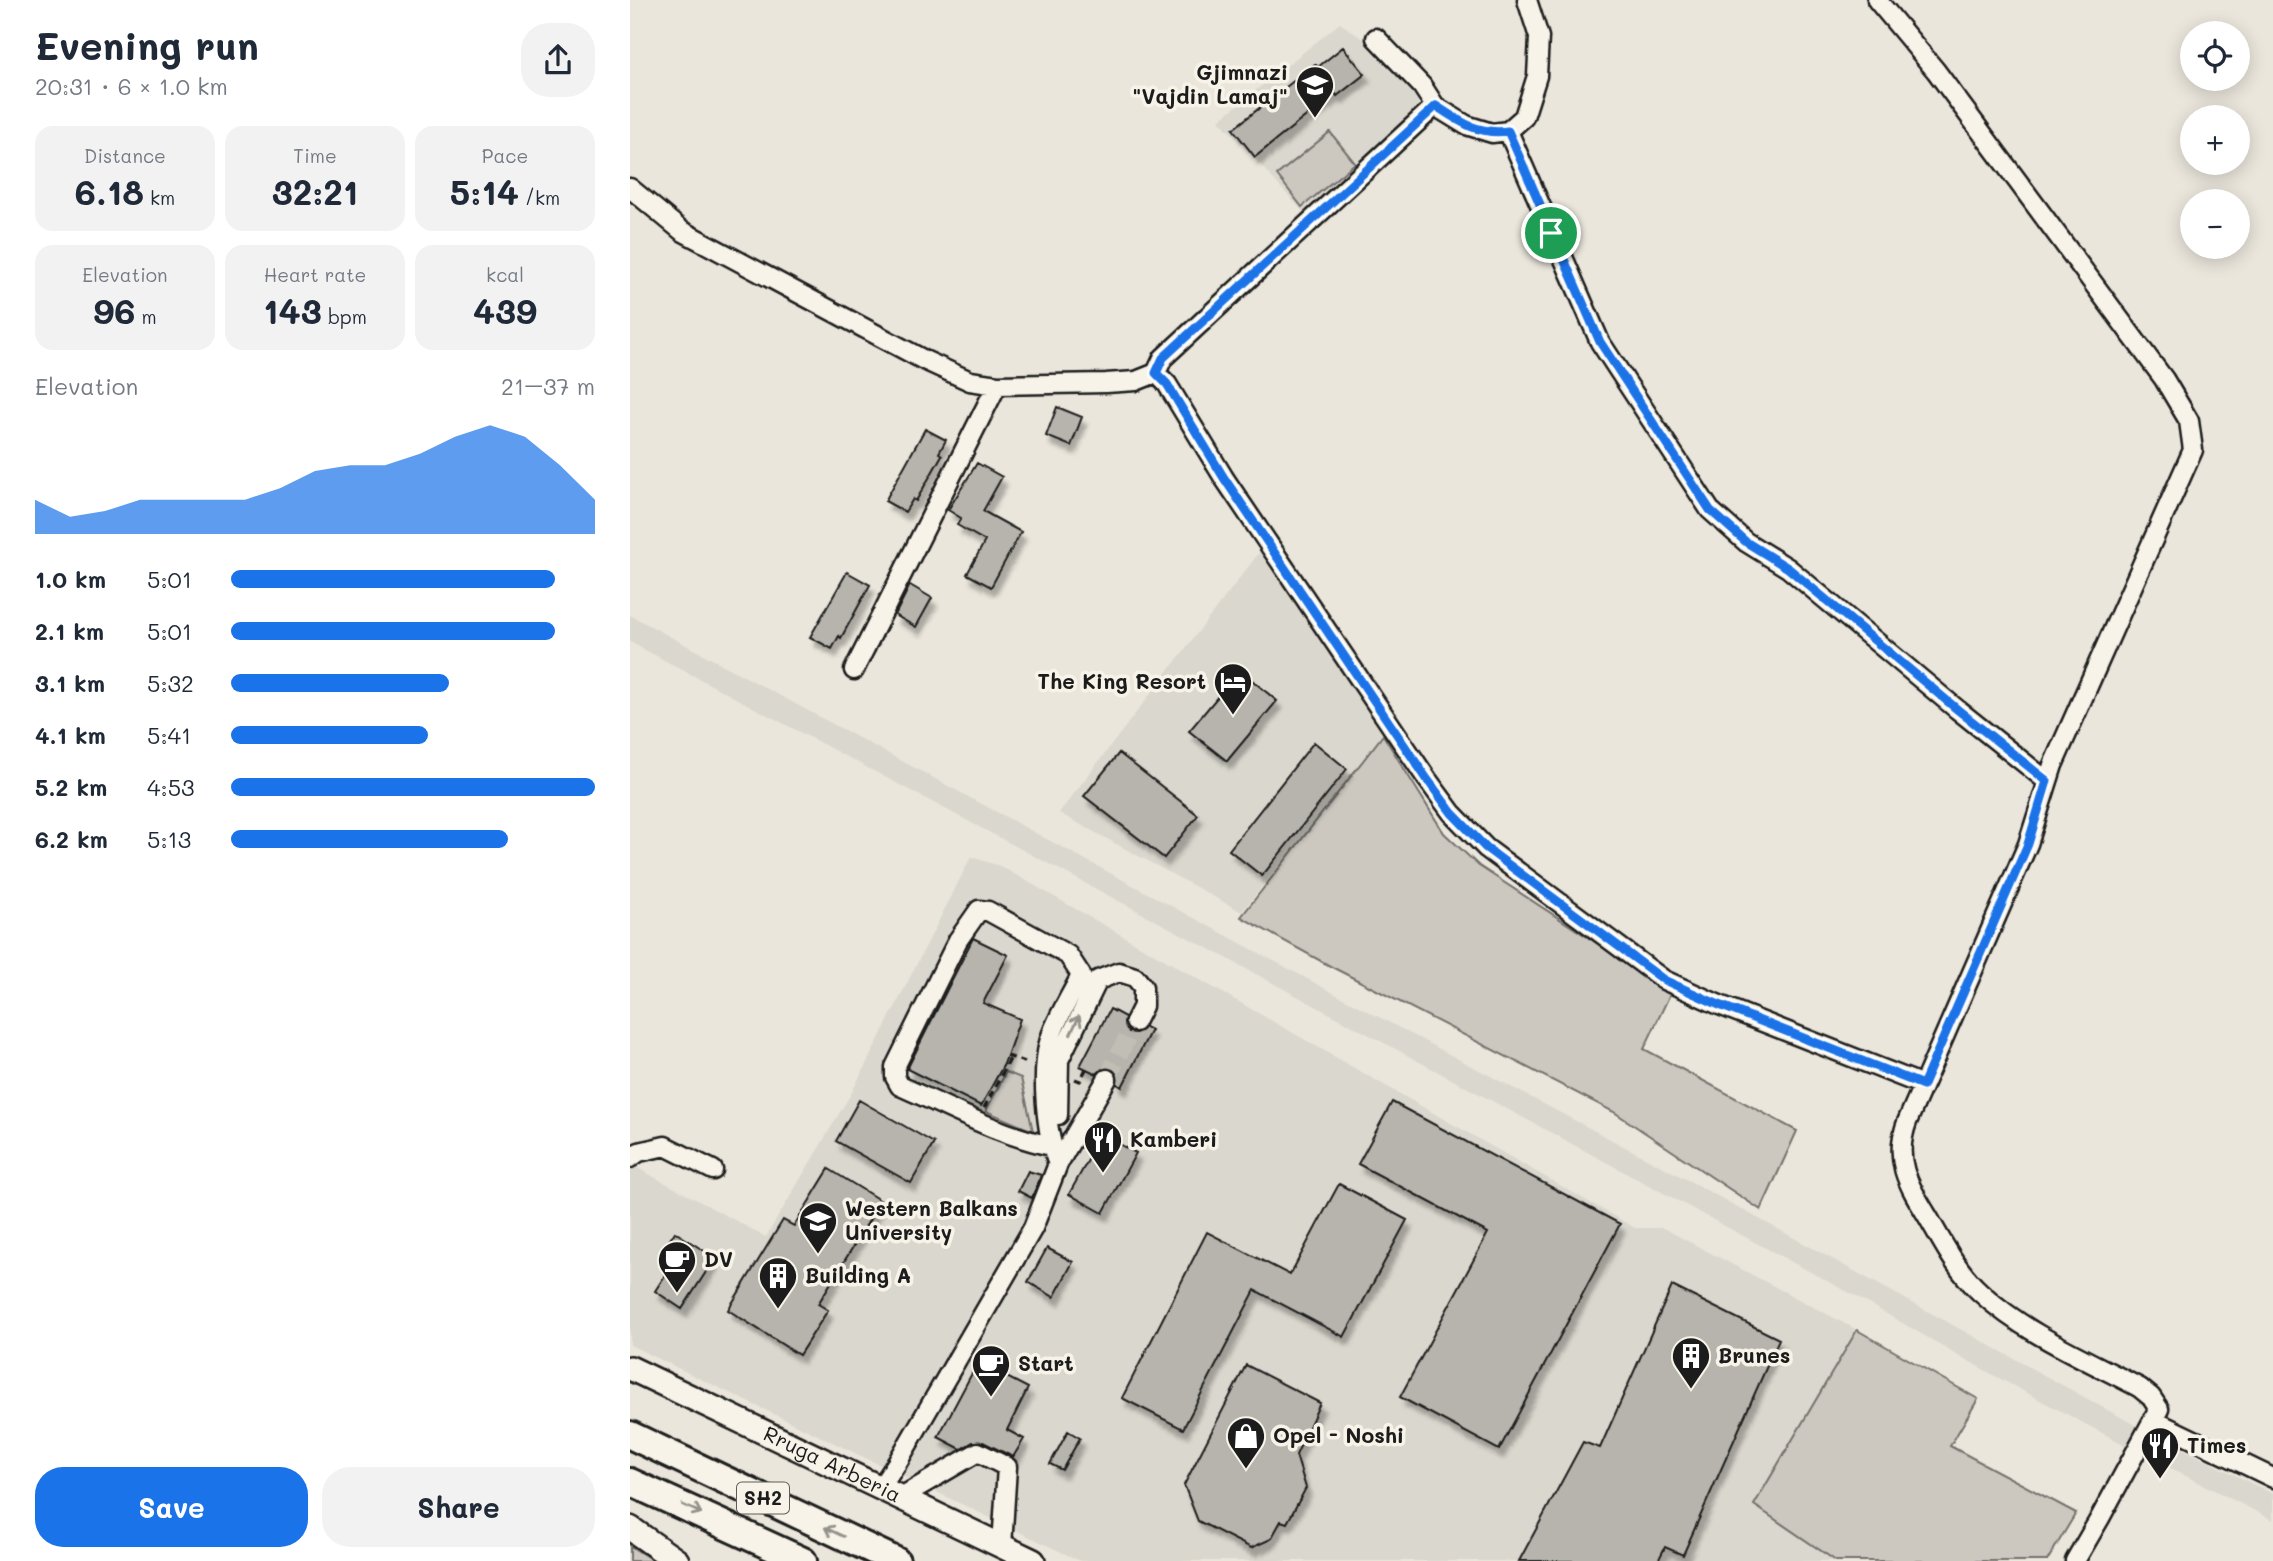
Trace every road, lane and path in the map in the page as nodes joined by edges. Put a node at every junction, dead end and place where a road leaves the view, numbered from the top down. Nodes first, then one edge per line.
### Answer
1 (1527, 0) edge
2 (1877, 0) edge
3 (1376, 38) dead end
4 (1436, 106) junction
5 (1508, 131) junction
6 (630, 188) edge
7 (1156, 373) junction
8 (997, 385) junction
9 (855, 670) dead end
10 (2047, 781) junction
11 (1135, 1022) tunnel mouth
12 (1011, 1057) dead end
13 (1107, 1079) tunnel mouth
14 (1923, 1085) junction
15 (978, 1120) junction
16 (1051, 1146) junction
17 (630, 1158) edge
18 (1058, 1164) junction
19 (713, 1170) dead end
20 (630, 1368) edge
21 (2153, 1420) junction
22 (630, 1435) edge
23 (2273, 1478) edge
24 (630, 1482) edge
25 (891, 1492) junction
26 (630, 1528) edge
27 (1002, 1546) junction
28 (677, 1561) edge
29 (803, 1561) edge
30 (896, 1561) edge
31 (1033, 1561) edge
32 (2075, 1561) edge

1 - 5 street
2 - 10 street
3 - 4 street
4 - 5 street
4 - 7 street
5 - 10 street
6 - 8 street
7 - 8 street
7 - 14 street
8 - 9 street
10 - 14 street
18 -> 11 street
12 - 15 path
13 - 18 street
14 - 21 street
15 - 16 street
15 - 16 street
16 - 18 street
17 - 19 street
18 - 25 street
20 - 25 main road, Rruga Arberia
21 - 23 street
21 - 32 street
30 -> 22 highway, SH2
24 -> 29 highway, SH2
25 - 27 main road, Rruga Arberia
25 - 27 street
26 - 28 main road
27 - 31 main road, Rruga Arberia

